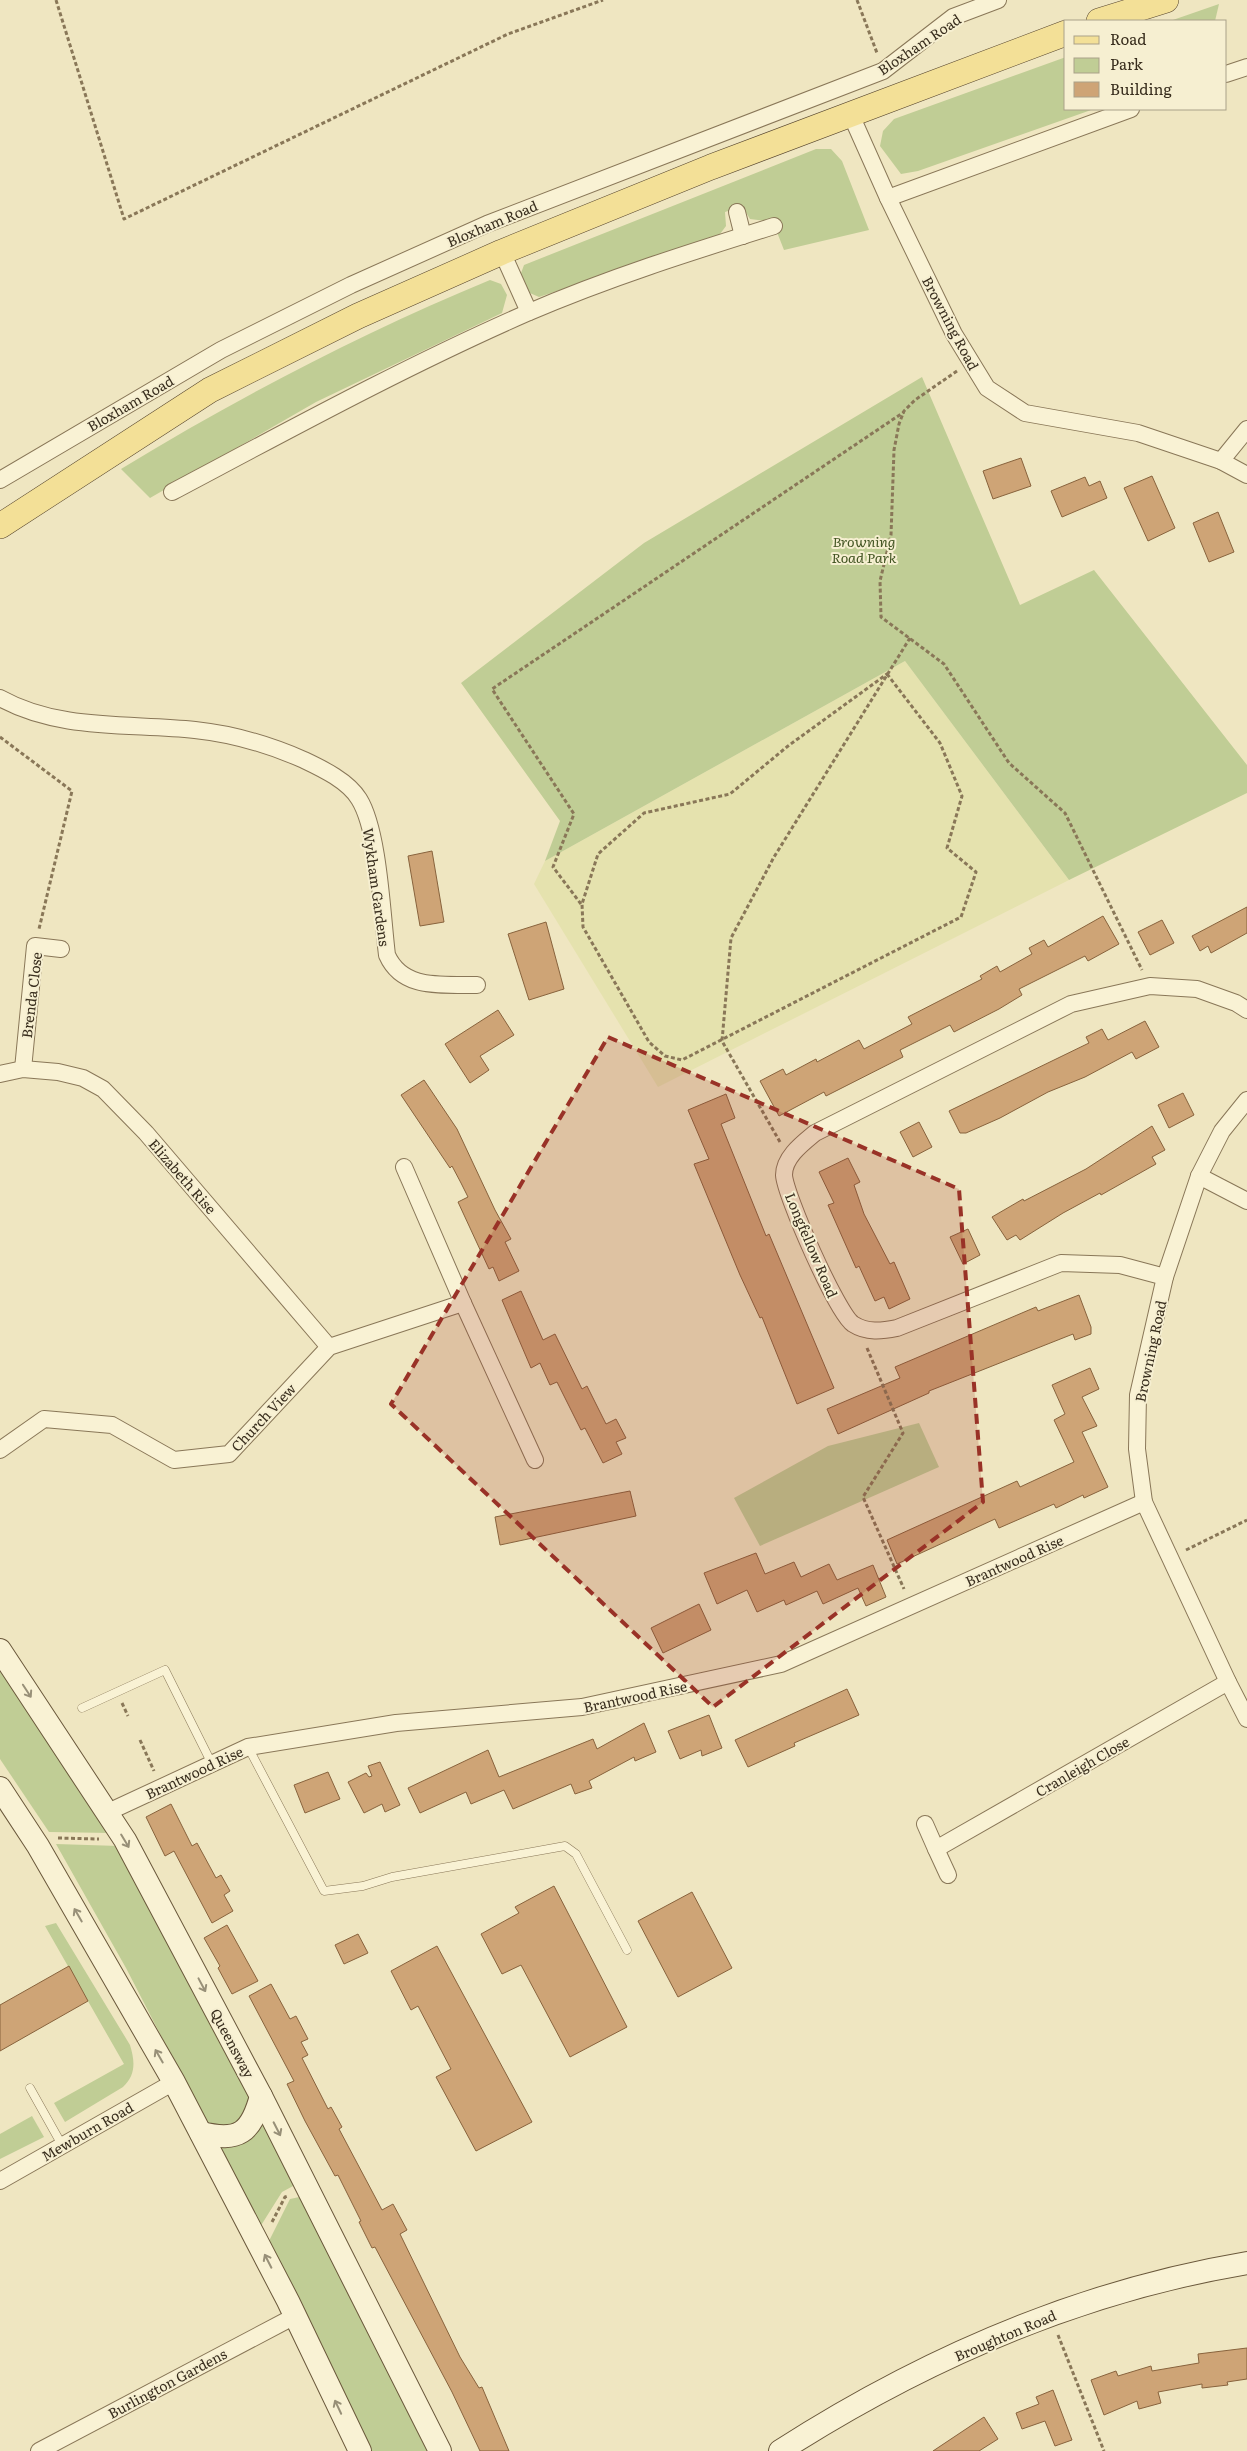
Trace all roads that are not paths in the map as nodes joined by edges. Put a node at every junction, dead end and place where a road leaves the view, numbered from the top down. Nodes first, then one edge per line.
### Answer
1 (998, 0) edge
2 (1166, 0) edge
3 (1102, 20) edge
4 (1064, 34) edge
5 (1247, 67) edge
6 (1227, 74) edge
7 (1128, 110) edge
8 (851, 115) junction
9 (888, 198) junction
10 (737, 212) dead end
11 (774, 226) dead end
12 (743, 236) junction
13 (502, 252) junction
14 (529, 312) junction
15 (1247, 429) edge
16 (1221, 461) junction
17 (1247, 475) edge
18 (0, 480) edge
19 (172, 492) dead end
20 (0, 526) edge
21 (0, 698) edge
22 (61, 949) dead end
23 (477, 985) dead end
24 (1247, 1010) edge
25 (23, 1069) junction
26 (0, 1074) edge
27 (1247, 1100) edge
28 (404, 1167) dead end
29 (1199, 1176) junction
30 (1247, 1201) edge
31 (1165, 1278) junction
32 (463, 1303) junction
33 (330, 1347) junction
34 (0, 1450) edge
35 (536, 1460) dead end
36 (1144, 1502) junction
37 (0, 1650) edge
38 (1228, 1682) junction
39 (82, 1708) dead end
40 (1247, 1719) edge
41 (248, 1747) junction
42 (212, 1764) junction
43 (0, 1788) edge
44 (106, 1813) junction
45 (925, 1824) dead end
46 (936, 1849) junction
47 (948, 1875) dead end
48 (627, 1950) dead end
49 (174, 2082) junction
50 (30, 2088) dead end
51 (261, 2096) junction
52 (201, 2133) junction
53 (62, 2145) junction
54 (0, 2181) edge
55 (1247, 2263) edge
56 (295, 2316) junction
57 (39, 2451) edge
58 (360, 2451) edge
59 (440, 2451) edge
60 (780, 2451) edge

1 - 18 street, Bloxham Road
2 - 3 main road
4 - 8 main road
5 - 6 street
7 - 9 street
8 - 9 street, Browning Road
8 - 13 main road
9 - 16 street, Browning Road
10 - 12 street
11 - 12 street
12 - 14 street
13 - 14 street
13 - 20 main road
14 - 19 street
15 - 16 street
16 - 17 street, Browning Road
21 - 23 street, Wykham Gardens
22 - 25 street, Brenda Close
24 - 31 street, Longfellow Road
25 - 26 street, Elizabeth Rise
25 - 33 street, Elizabeth Rise
27 - 29 street, Browning Road
28 - 32 street
29 - 30 street
29 - 31 street, Browning Road
31 - 36 street, Browning Road
32 - 33 street, Church View
32 - 35 street
33 - 34 street, Church View
36 - 38 street, Browning Road
36 - 41 street, Brantwood Rise
37 -> 44 street, Queensway
38 - 40 street, Browning Road
38 - 46 street, Cranleigh Close
39 - 42 lane
41 - 42 street, Brantwood Rise
41 - 48 lane
42 - 44 street, Brantwood Rise
49 -> 43 street
44 -> 51 street, Queensway
45 - 46 street
46 - 47 street
49 - 52 street
49 - 53 street, Mewburn Road
50 - 53 lane
51 - 52 street
51 -> 59 street, Queensway
56 -> 52 street
53 - 54 street, Mewburn Road
55 - 60 street, Broughton Road
56 - 57 street, Burlington Gardens
58 -> 56 street

